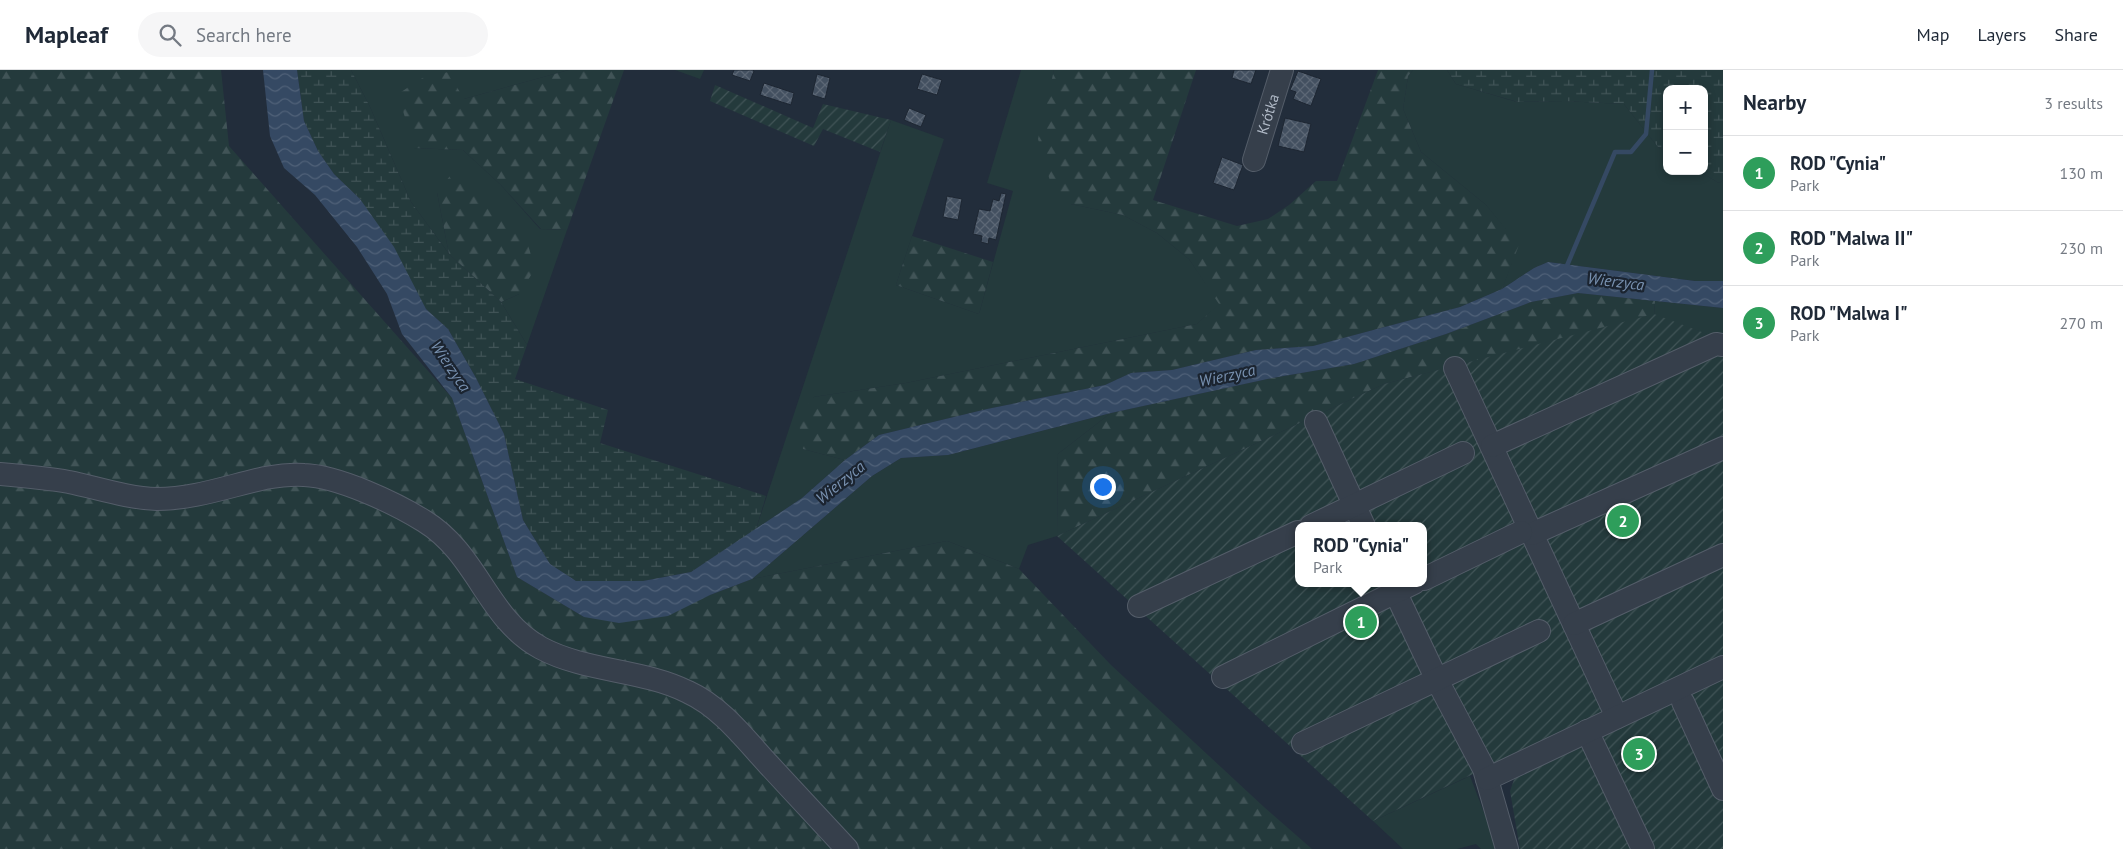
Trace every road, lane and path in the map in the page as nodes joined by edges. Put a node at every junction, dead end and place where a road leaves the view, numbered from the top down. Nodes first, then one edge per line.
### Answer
1 (1282, 70) edge
2 (1254, 160) dead end
3 (1723, 345) edge
4 (1455, 368) dead end
5 (1316, 422) dead end
6 (1492, 446) junction
7 (1723, 448) edge
8 (1463, 453) dead end
9 (0, 474) edge
10 (1354, 506) junction
11 (1320, 522) edge
12 (1362, 522) edge
13 (1295, 533) edge
14 (1526, 533) junction
15 (1723, 554) edge
16 (1427, 578) edge
17 (1398, 587) edge
18 (1400, 587) edge
19 (1139, 606) dead end
20 (1574, 624) junction
21 (1539, 631) dead end
22 (1723, 667) edge
23 (1223, 677) dead end
24 (1437, 680) junction
25 (1683, 702) dead end
26 (1617, 716) junction
27 (1587, 730) junction
28 (1303, 743) dead end
29 (1485, 774) junction
30 (1723, 789) edge
31 (846, 849) edge
32 (1507, 849) edge
33 (1643, 849) edge

1 - 2 street, Krótka
3 - 6 street
4 - 6 street
5 - 10 street
6 - 14 street
7 - 14 street
8 - 10 street
9 - 31 street
10 - 11 street
10 - 12 street
13 - 19 street
14 - 16 street
14 - 20 street
15 - 20 street
17 - 23 street
18 - 24 street
20 - 26 street
21 - 24 street
22 - 26 street
24 - 28 street
24 - 29 street
25 - 30 street
26 - 27 street
27 - 29 street
27 - 33 street
29 - 32 street

